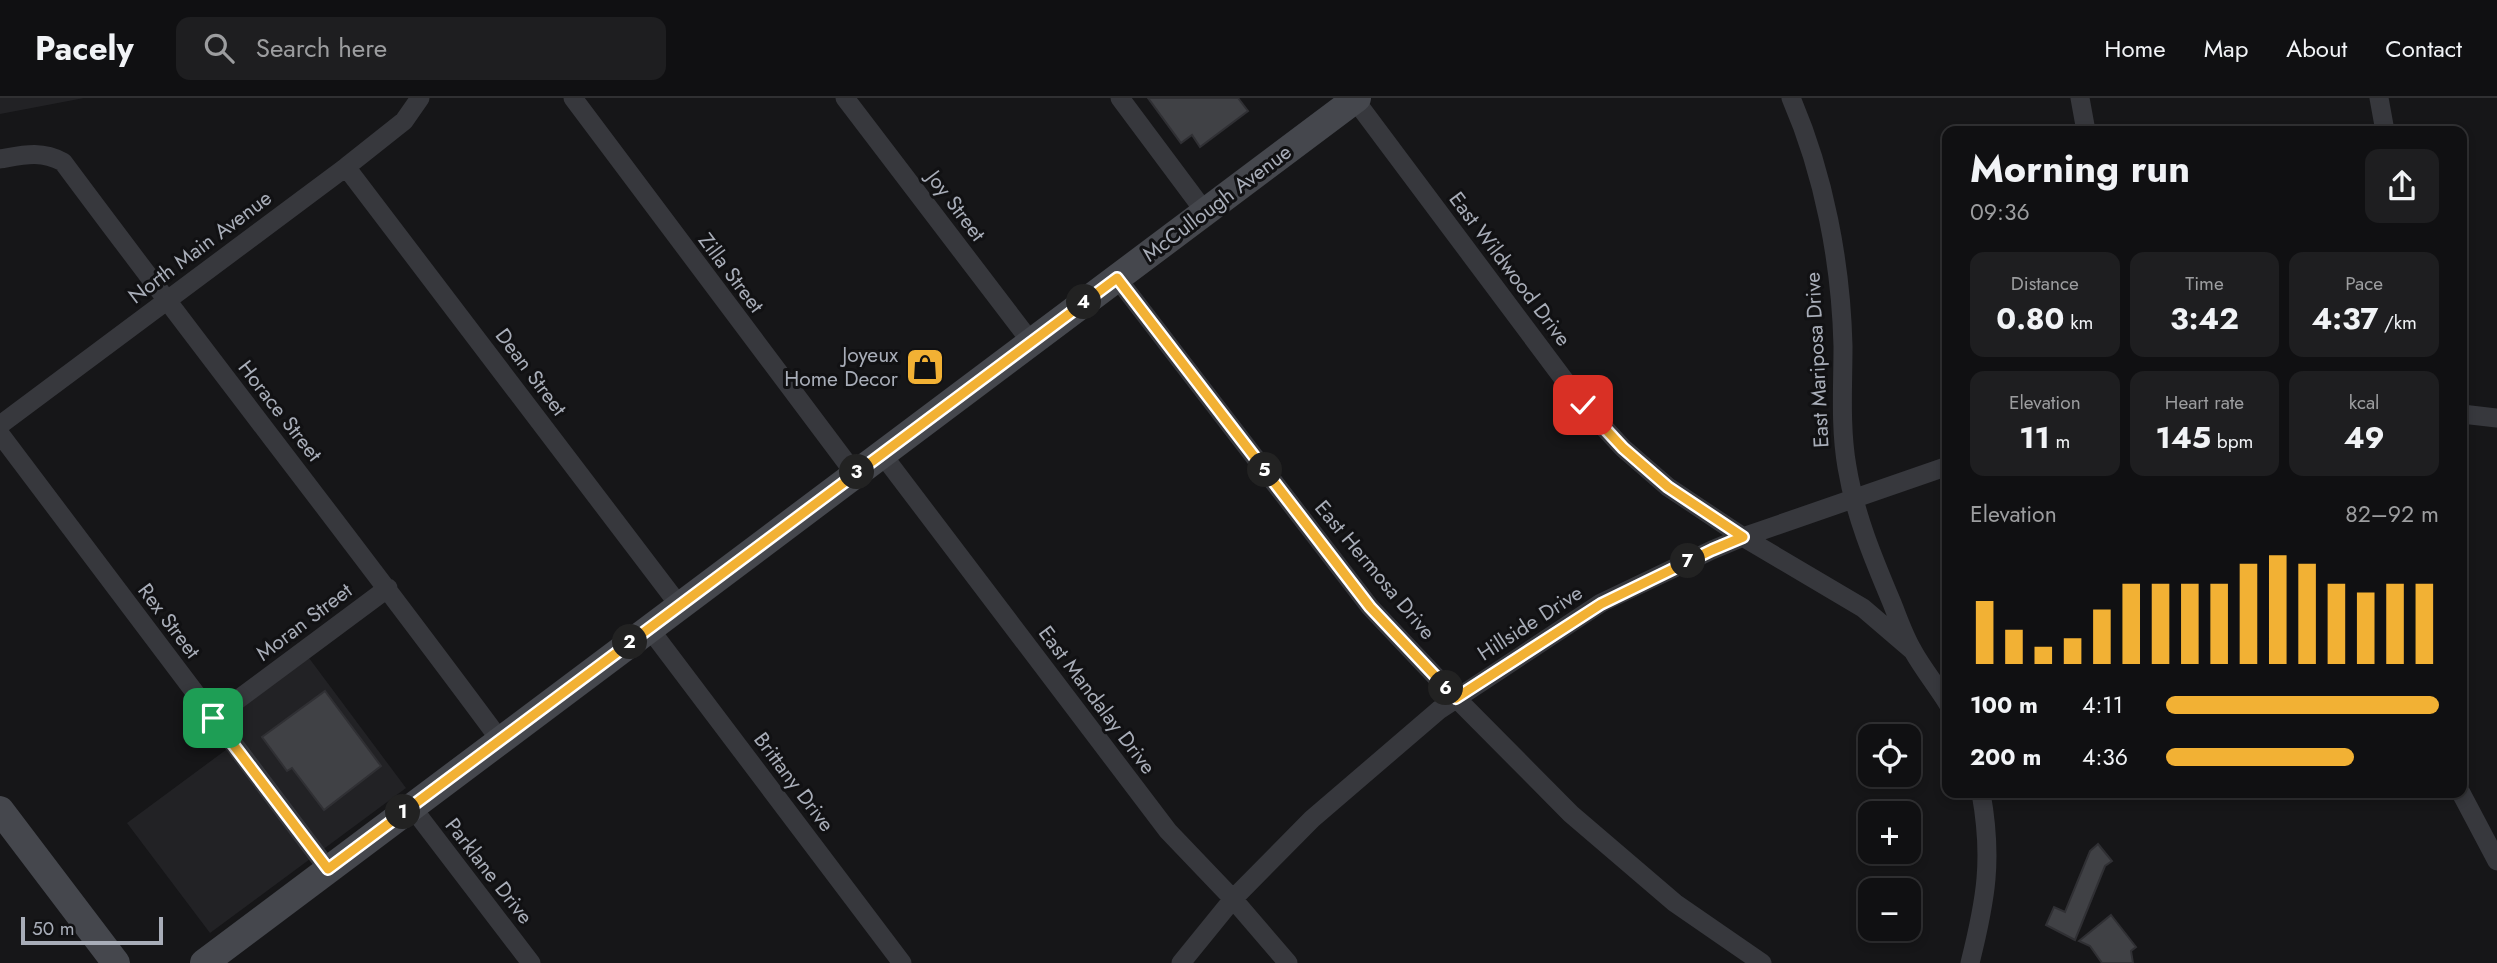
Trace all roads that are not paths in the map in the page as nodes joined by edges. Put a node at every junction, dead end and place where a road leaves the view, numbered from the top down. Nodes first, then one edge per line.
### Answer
1 (420, 98) edge
2 (573, 98) edge
3 (845, 98) edge
4 (1119, 98) edge
5 (1791, 98) edge
6 (2080, 98) edge
7 (2379, 98) edge
8 (1356, 99) edge
9 (2085, 126) edge
10 (2384, 126) edge
11 (0, 159) edge
12 (346, 167) junction
13 (1205, 212) junction
14 (1117, 278) junction
15 (166, 300) junction
16 (1031, 342) junction
17 (2467, 415) edge
18 (2497, 418) edge
19 (0, 425) edge
20 (0, 434) edge
21 (882, 454) junction
22 (1942, 468) edge
23 (855, 474) junction
24 (1853, 499) junction
25 (1743, 537) junction
26 (388, 588) junction
27 (679, 605) junction
28 (649, 628) junction
29 (1912, 650) junction
30 (1942, 695) edge
31 (1456, 698) junction
32 (213, 718) junction
33 (500, 740) junction
34 (1982, 798) edge
35 (2464, 798) edge
36 (411, 806) junction
37 (0, 810) edge
38 (2497, 860) edge
39 (328, 869) junction
40 (1233, 899) junction
41 (116, 963) edge
42 (204, 963) edge
43 (531, 963) edge
44 (902, 963) edge
45 (1181, 963) edge
46 (1288, 963) edge
47 (1762, 963) edge
48 (1970, 963) edge

1 - 12 street, North Main Avenue
2 - 23 street, Zilla Street
3 - 16 street, Joy Street
4 - 13 street
5 - 24 street, East Mariposa Drive
6 - 9 street
7 - 10 street
8 - 13 main road, McCullough Avenue
8 - 25 street, East Wildwood Drive
11 - 15 street, Horace Street
12 - 15 street, North Main Avenue
12 - 27 street, Dean Street
13 - 14 main road, McCullough Avenue
14 - 16 main road, McCullough Avenue
14 - 31 street, East Hermosa Drive
15 - 19 street, North Main Avenue
15 - 26 street, Horace Street
16 - 21 main road, McCullough Avenue
17 - 18 street
20 - 32 street, Rex Street
21 - 23 main road, McCullough Avenue
21 - 40 street, East Mandalay Drive
22 - 24 street, Hillside Drive
23 - 27 main road, McCullough Avenue
24 - 25 street, Hillside Drive
24 - 29 street, East Wildwood Drive
25 - 29 street, East Wildwood Drive
25 - 31 street, Hillside Drive
26 - 32 street, Moran Street
26 - 33 street, Horace Street
27 - 28 main road, McCullough Avenue
28 - 33 main road, McCullough Avenue
28 - 44 street, Brittany Drive
29 - 30 street, East Wildwood Drive
31 - 40 street, Hillside Drive
31 - 47 street, East Hermosa Drive
32 - 39 street, Rex Street
33 - 36 main road, McCullough Avenue
34 - 48 street
35 - 38 street
36 - 39 main road, McCullough Avenue
36 - 43 street, Parklane Drive
37 - 41 main road
39 - 42 main road, McCullough Avenue
40 - 45 street, Hillside Drive
40 - 46 street, East Mandalay Drive

